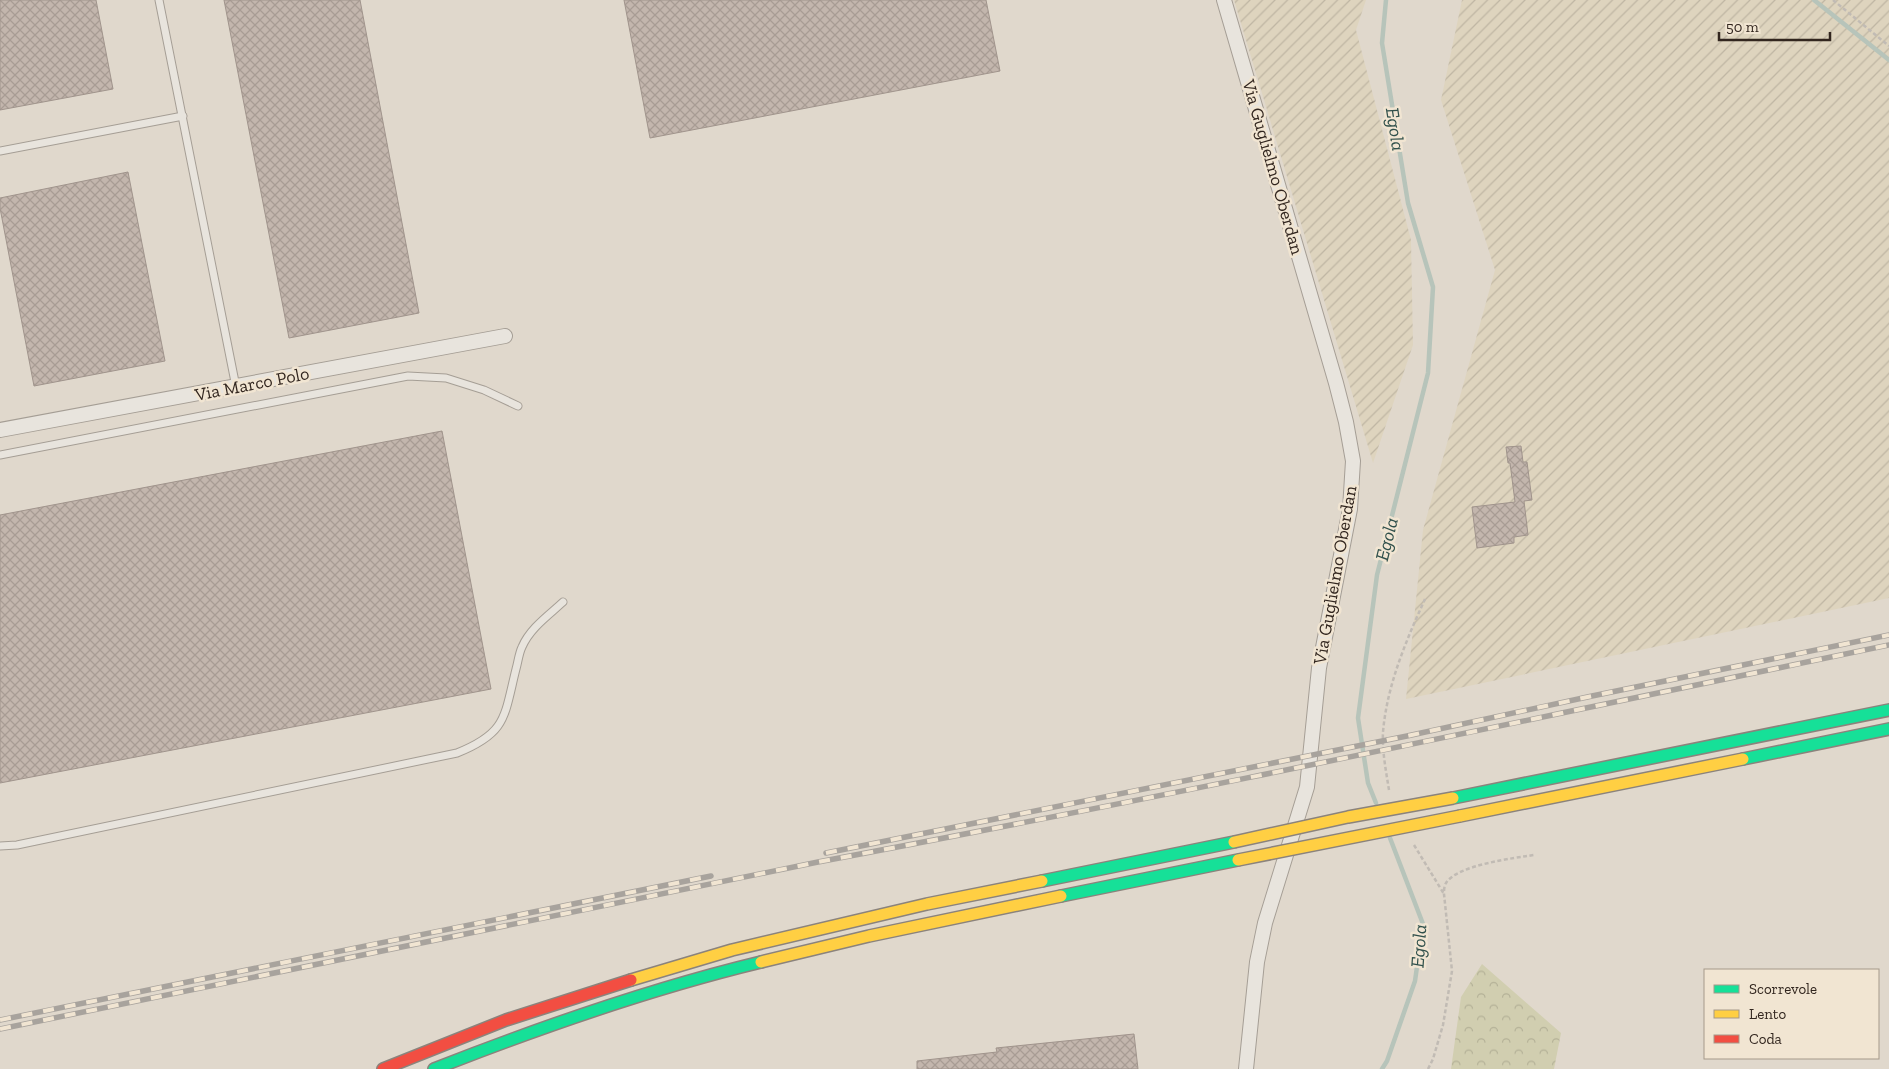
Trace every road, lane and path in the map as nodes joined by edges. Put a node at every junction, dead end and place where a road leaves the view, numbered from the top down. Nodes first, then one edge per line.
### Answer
1 (160, 0) edge
2 (1224, 0) edge
3 (1833, 0) edge
4 (1889, 46) edge
5 (182, 116) junction
6 (0, 151) edge
7 (505, 336) dead end
8 (236, 387) junction
9 (518, 406) dead end
10 (0, 430) edge
11 (0, 455) edge
12 (1425, 599) dead end
13 (563, 602) dead end
14 (1889, 710) edge
15 (1889, 729) edge
16 (1389, 790) dead end
17 (1412, 842) dead end
18 (0, 846) edge
19 (1534, 855) dead end
20 (1444, 894) junction
21 (383, 1069) edge
22 (434, 1069) edge
23 (1246, 1069) edge
24 (1428, 1069) edge

1 - 5 lane
2 - 23 street, Via Guglielmo Oberdan
3 - 4 path
5 - 6 lane
5 - 8 lane
7 - 8 street, Via Marco Polo
8 - 10 street, Via Marco Polo
9 - 11 lane
12 - 16 path
13 - 18 lane
14 - 21 highway, bridge
15 - 22 highway, bridge
17 - 20 path
19 - 20 path
20 - 24 path

